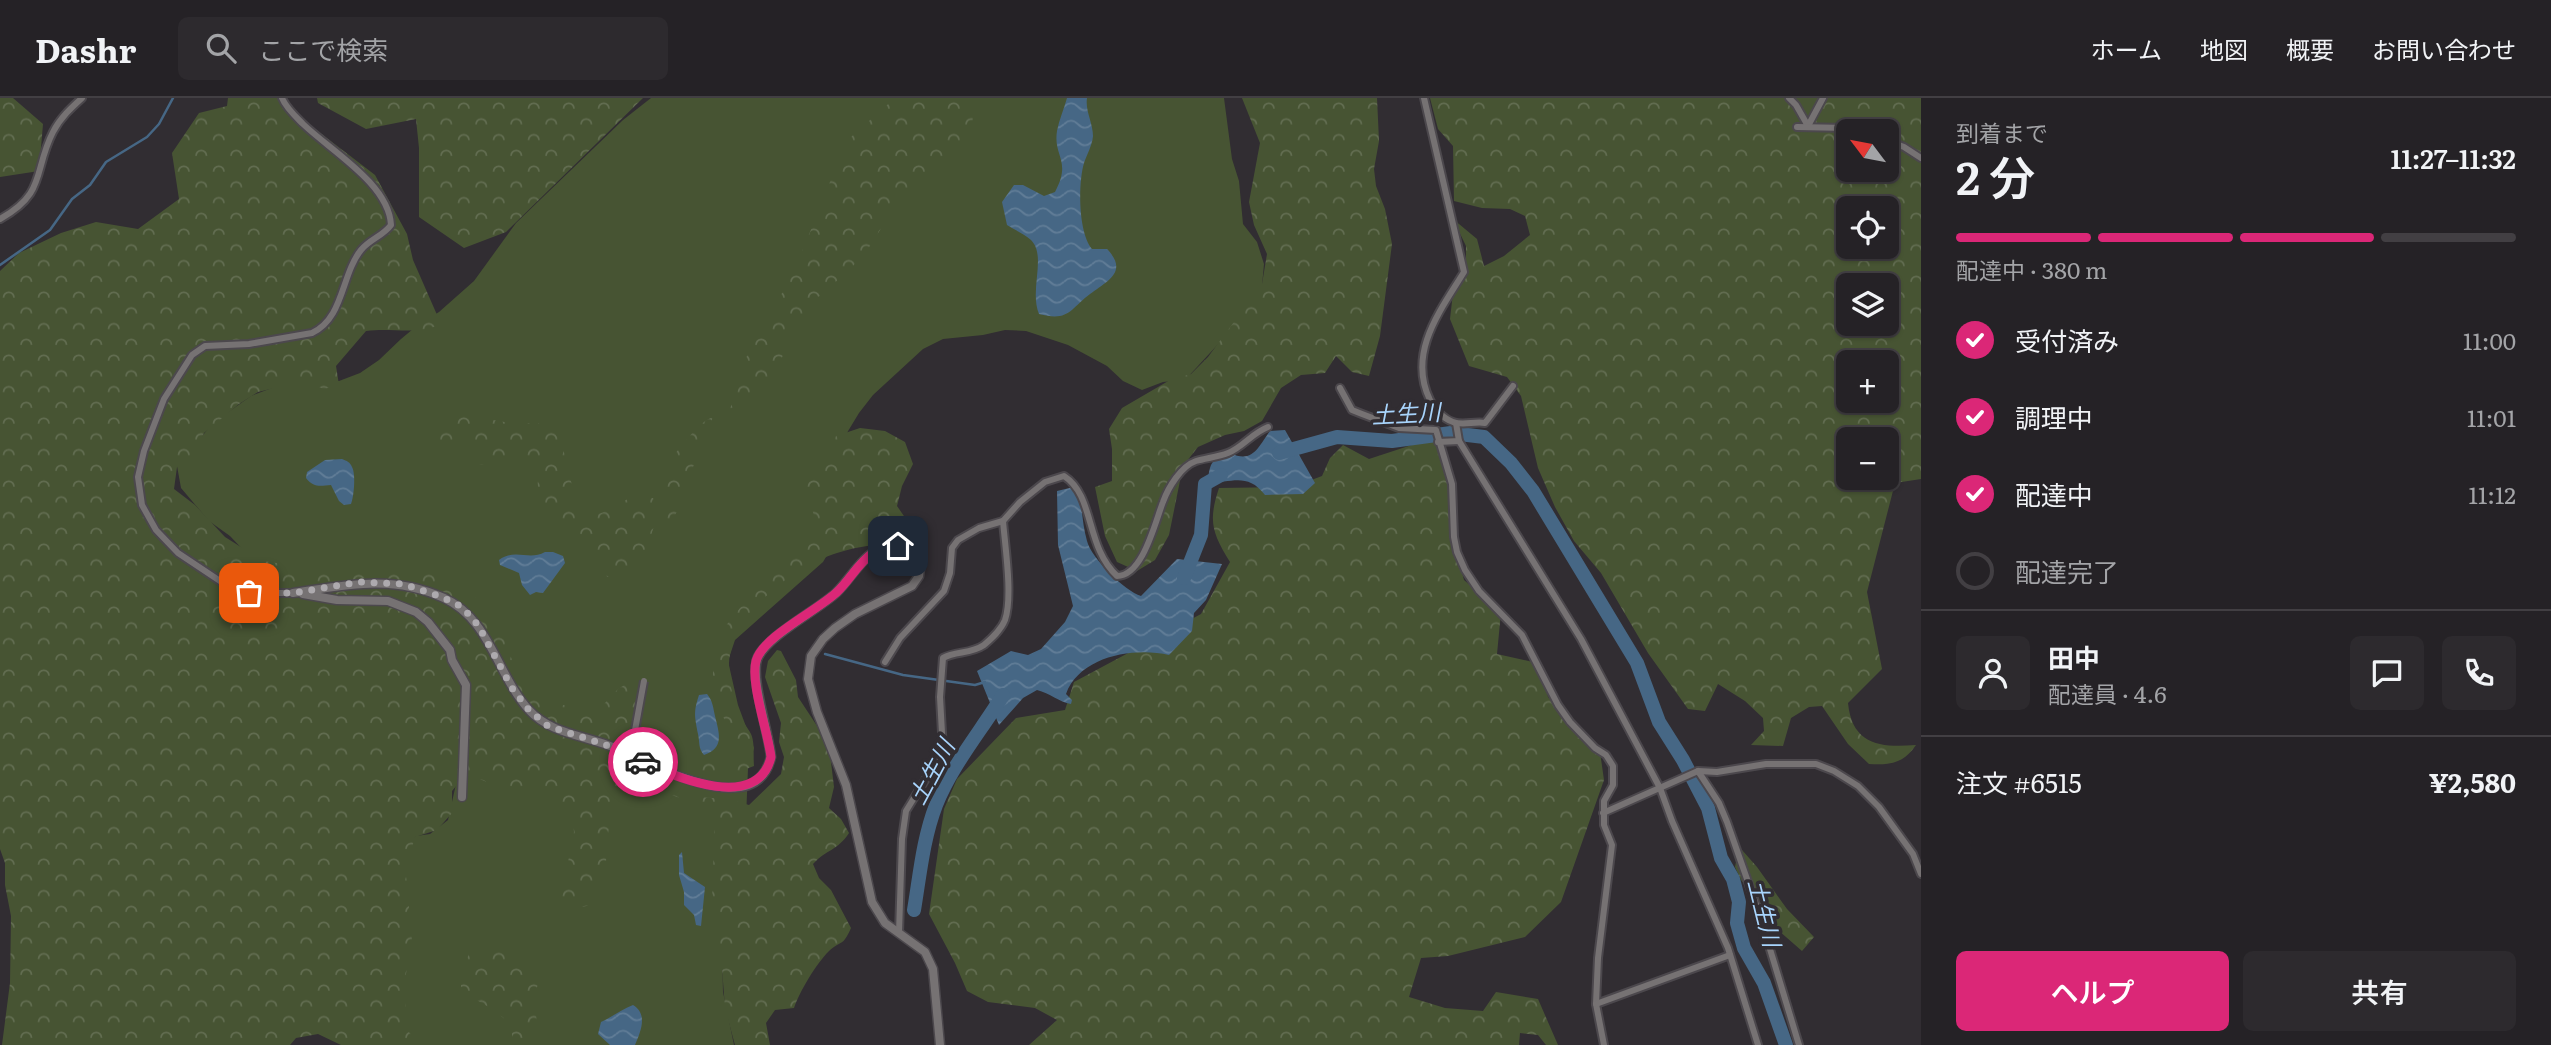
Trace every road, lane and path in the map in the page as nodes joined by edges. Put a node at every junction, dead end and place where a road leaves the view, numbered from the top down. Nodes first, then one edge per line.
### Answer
1 (82, 98) edge
2 (282, 98) edge
3 (1424, 98) edge
4 (1789, 98) edge
5 (1823, 98) edge
6 (1808, 126) junction
7 (1797, 127) dead end
8 (1836, 127) edge
9 (1899, 145) edge
10 (1921, 158) edge
11 (0, 219) edge
12 (1513, 386) dead end
13 (1340, 388) dead end
14 (1456, 424) junction
15 (1268, 427) dead end
16 (1458, 440) junction
17 (1438, 442) junction
18 (1003, 521) junction
19 (293, 593) junction
20 (885, 662) dead end
21 (644, 681) dead end
22 (1698, 771) junction
23 (627, 774) dead end
24 (1660, 788) junction
25 (462, 797) dead end
26 (1603, 813) junction
27 (1921, 874) edge
28 (899, 933) junction
29 (1730, 955) junction
30 (1597, 1004) junction
31 (940, 1045) edge
32 (1604, 1045) edge
33 (1758, 1045) edge
34 (1799, 1045) edge

1 - 11 street
2 - 19 street
3 - 14 street
4 - 6 street
5 - 6 street
6 - 7 street
6 - 8 street
9 - 10 street
12 - 14 street
13 - 17 street
14 - 16 street
15 - 18 street
16 - 17 street
16 - 24 street
17 - 26 street
18 - 20 street
18 - 28 street
19 - 25 street
19 - 28 street
21 - 23 street, bridge
22 - 24 street
22 - 27 street
22 - 34 street
24 - 26 street
24 - 29 street
26 - 30 street
28 - 31 street
29 - 30 street
29 - 33 street
30 - 32 street

